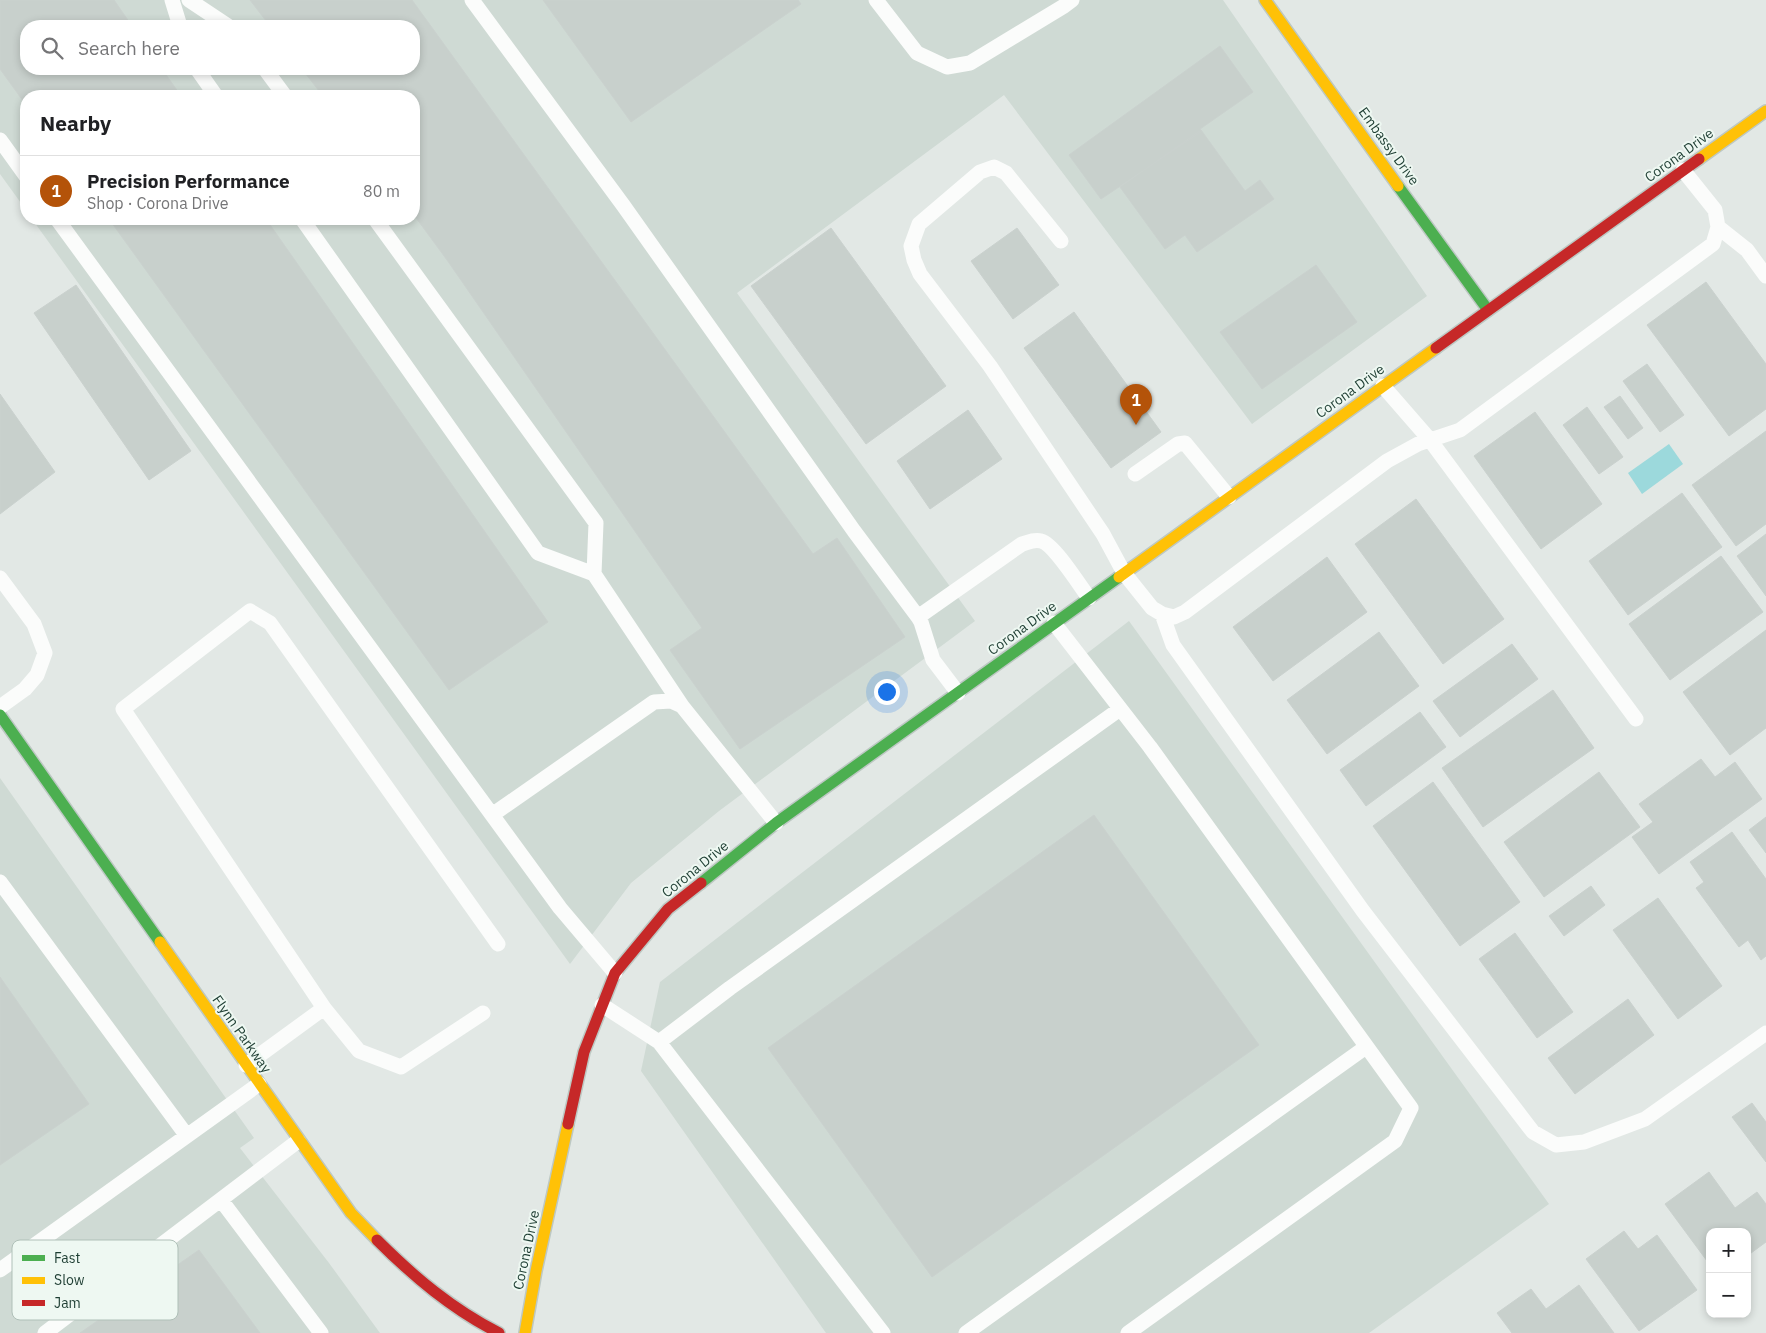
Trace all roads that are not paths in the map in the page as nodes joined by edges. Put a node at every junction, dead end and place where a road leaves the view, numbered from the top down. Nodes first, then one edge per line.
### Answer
1 (172, 0) edge
2 (189, 0) edge
3 (472, 0) edge
4 (876, 0) edge
5 (1072, 0) edge
6 (1265, 0) edge
7 (178, 20) edge
8 (219, 20) edge
9 (201, 75) edge
10 (270, 75) edge
11 (212, 90) edge
12 (282, 90) edge
13 (1766, 111) edge
14 (0, 140) edge
15 (20, 168) edge
16 (1683, 170) junction
17 (61, 225) edge
18 (306, 225) edge
19 (379, 225) edge
20 (1718, 227) junction
21 (1061, 241) dead end
22 (1766, 276) edge
23 (1488, 310) junction
24 (1383, 386) junction
25 (1430, 440) junction
26 (1135, 474) dead end
27 (1229, 497) junction
28 (1124, 573) junction
29 (594, 574) junction
30 (0, 578) edge
31 (1089, 598) junction
32 (1162, 614) junction
33 (918, 617) junction
34 (1054, 623) junction
35 (958, 693) junction
36 (682, 706) junction
37 (0, 707) edge
38 (1120, 709) junction
39 (0, 715) edge
40 (1636, 719) dead end
41 (6, 736) edge
42 (492, 815) junction
43 (776, 824) junction
44 (0, 882) edge
45 (498, 944) dead end
46 (615, 973) junction
47 (602, 1005) junction
48 (324, 1008) junction
49 (483, 1013) dead end
50 (1766, 1033) edge
51 (658, 1042) junction
52 (1366, 1046) junction
53 (246, 1066) junction
54 (259, 1084) junction
55 (187, 1136) junction
56 (298, 1140) junction
57 (221, 1200) junction
58 (42, 1240) edge
59 (168, 1240) edge
60 (12, 1261) edge
61 (0, 1270) edge
62 (62, 1320) edge
63 (45, 1333) edge
64 (321, 1333) edge
65 (499, 1333) edge
66 (525, 1333) edge
67 (883, 1333) edge
68 (966, 1333) edge
69 (1128, 1333) edge

1 - 7 lane
2 - 8 lane
3 - 33 lane
4 - 5 lane
6 - 23 street, Embassy Drive
9 - 11 lane
10 - 12 lane
13 - 16 street, Corona Drive
14 - 15 lane
16 - 20 lane
16 - 23 street, Corona Drive
17 - 42 lane
18 - 29 lane
19 - 29 lane
20 - 22 lane
20 - 25 lane
21 - 28 lane
23 - 24 street, Corona Drive
24 - 25 lane
24 - 27 street, Corona Drive
25 - 32 lane
25 - 40 lane
26 - 27 lane
27 - 28 street, Corona Drive
28 - 31 street, Corona Drive
28 - 32 lane
29 - 36 lane
30 - 37 lane
31 - 33 lane
31 - 34 street, Corona Drive
32 - 50 lane
33 - 35 lane
34 - 35 street, Corona Drive
34 - 38 lane
35 - 43 street, Corona Drive
36 - 42 lane
36 - 43 lane
38 - 51 lane
38 - 52 lane
39 - 41 street, Flynn Parkway
41 - 53 street, Flynn Parkway
42 - 46 lane
43 - 46 street, Corona Drive
44 - 55 lane
45 - 48 lane
46 - 47 street, Corona Drive
47 - 51 lane
47 - 66 street, Corona Drive
48 - 49 lane
48 - 53 lane
51 - 67 lane
52 - 68 lane
52 - 69 lane
53 - 54 street, Flynn Parkway
54 - 55 lane
54 - 56 street, Flynn Parkway
55 - 58 lane
56 - 57 lane
56 - 65 street, Flynn Parkway
57 - 59 lane
57 - 64 lane
60 - 61 lane
62 - 63 lane

